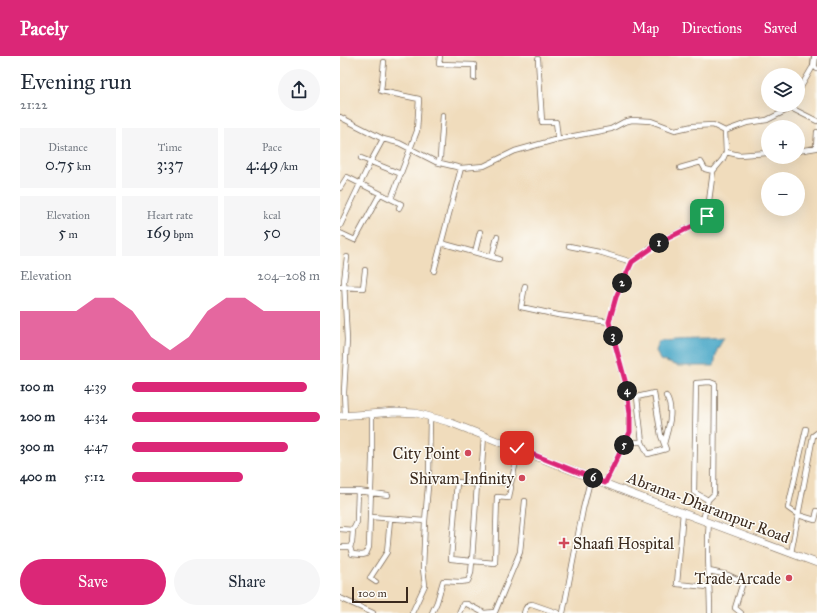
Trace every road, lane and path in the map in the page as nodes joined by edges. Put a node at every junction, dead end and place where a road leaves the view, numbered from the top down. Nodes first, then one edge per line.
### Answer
1 (440, 56) edge
2 (815, 56) edge
3 (538, 59) dead end
4 (384, 62) dead end
5 (816, 67) edge
6 (474, 78) dead end
7 (805, 82) edge
8 (781, 112) edge
9 (803, 112) edge
10 (443, 115) dead end
11 (340, 117) edge
12 (817, 120) edge
13 (725, 131) junction
14 (817, 132) edge
15 (383, 139) junction
16 (558, 139) junction
17 (411, 149) junction
18 (805, 150) edge
19 (726, 152) junction
20 (761, 153) edge
21 (361, 158) dead end
22 (438, 162) junction
23 (370, 163) junction
24 (461, 168) junction
25 (680, 168) dead end
26 (714, 170) junction
27 (401, 174) junction
28 (360, 184) junction
29 (340, 188) edge
30 (380, 194) junction
31 (391, 199) junction
32 (399, 208) dead end
33 (340, 226) edge
34 (480, 232) dead end
35 (340, 233) edge
36 (496, 237) dead end
37 (442, 243) junction
38 (569, 246) dead end
39 (475, 252) junction
40 (348, 257) dead end
41 (492, 257) junction
42 (499, 259) dead end
43 (632, 262) junction
44 (365, 270) dead end
45 (434, 271) dead end
46 (525, 286) dead end
47 (342, 287) edge
48 (609, 322) junction
49 (342, 380) edge
50 (342, 392) edge
51 (666, 396) dead end
52 (372, 414) junction
53 (343, 416) edge
54 (430, 417) junction
55 (806, 429) dead end
56 (817, 433) edge
57 (484, 435) junction
58 (625, 442) junction
59 (642, 442) junction
60 (664, 444) junction
61 (519, 449) junction
62 (591, 477) junction
63 (479, 482) junction
64 (605, 483) junction
65 (511, 487) dead end
66 (340, 490) edge
67 (358, 491) junction
68 (370, 493) junction
69 (388, 496) dead end
70 (708, 500) junction
71 (525, 501) dead end
72 (817, 510) edge
73 (683, 512) junction
74 (798, 516) junction
75 (371, 517) junction
76 (390, 519) junction
77 (425, 521) junction
78 (706, 521) junction
79 (340, 529) edge
80 (353, 530) junction
81 (340, 547) edge
82 (350, 547) junction
83 (791, 553) junction
84 (472, 561) junction
85 (817, 563) edge
86 (709, 571) junction
87 (376, 582) dead end
88 (708, 587) junction
89 (340, 598) edge
90 (496, 612) edge
91 (373, 613) edge
92 (412, 613) edge
93 (432, 613) edge
94 (459, 613) edge
95 (484, 613) edge
96 (524, 613) edge
97 (558, 613) edge
98 (563, 613) edge
99 (710, 613) edge
100 (741, 613) edge

1 - 6 street
2 - 5 street
3 - 16 street
4 - 17 street
5 - 7 street
8 - 13 street
9 - 12 street
10 - 22 street
11 - 15 street
13 - 16 street
13 - 19 street
14 - 18 street
15 - 17 street
15 - 23 street
16 - 24 street
17 - 22 street
17 - 27 street
19 - 20 street
19 - 26 street
21 - 23 street
22 - 24 street
23 - 27 street
23 - 28 street
24 - 37 street
25 - 26 street
26 - 43 street
27 - 31 street
28 - 29 street
28 - 30 street
28 - 33 street
30 - 31 street
30 - 35 street
31 - 32 street
34 - 39 street
36 - 41 street
37 - 39 street
37 - 45 street
38 - 43 street
39 - 41 street
40 - 47 street
41 - 42 street
43 - 48 street
44 - 47 street
46 - 48 street
47 - 49 street
48 - 58 street
49 - 50 street
50 - 53 street
51 - 60 street
52 - 53 main road, Abrama-Dharampur Road
52 - 54 main road, Abrama-Dharampur Road
52 - 68 street
54 - 57 main road, Abrama-Dharampur Road
54 - 77 street
55 - 74 street
56 - 74 street
57 - 61 main road, Abrama-Dharampur Road
57 - 63 street
58 - 59 street
58 - 64 street
59 - 60 street
59 - 60 street
61 - 62 main road, Abrama-Dharampur Road
61 - 63 street
62 - 64 main road, Abrama-Dharampur Road
62 - 98 street
63 - 84 street
63 - 84 street
64 - 73 main road, Abrama-Dharampur Road
65 - 84 street
66 - 67 street
67 - 68 street
67 - 80 street
68 - 69 street
68 - 75 street
70 - 70 street
70 - 78 street
71 - 90 street
72 - 74 street
73 - 78 main road, Abrama-Dharampur Road
73 - 88 street
74 - 83 street
75 - 76 street
75 - 82 street
76 - 77 street
76 - 87 street
77 - 92 street
78 - 83 main road, Abrama-Dharampur Road
78 - 86 street
79 - 80 street
80 - 82 street
81 - 82 street
83 - 85 main road, Abrama-Dharampur Road
84 - 93 street
86 - 88 street
86 - 100 street
88 - 99 street
89 - 91 street
90 - 95 street
94 - 95 street
96 - 97 street

